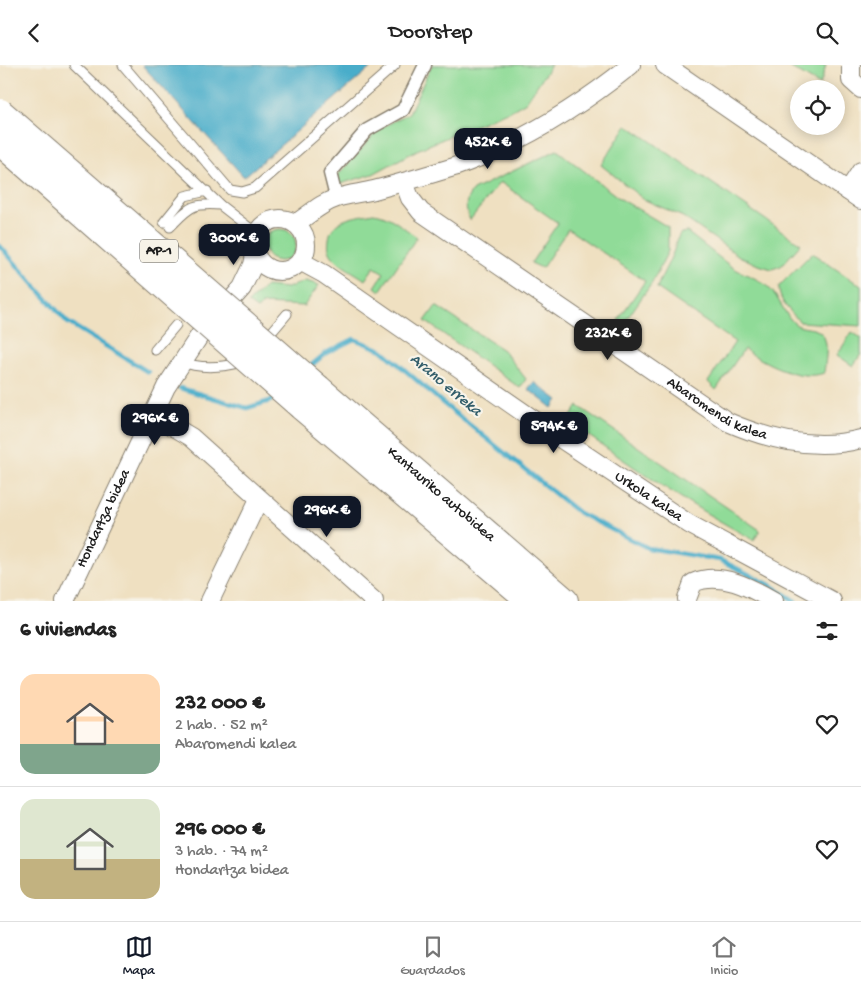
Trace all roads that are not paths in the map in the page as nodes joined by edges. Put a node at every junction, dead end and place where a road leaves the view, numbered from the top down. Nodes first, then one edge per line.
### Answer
1 (74, 65) edge
2 (123, 65) edge
3 (395, 65) edge
4 (425, 65) edge
5 (631, 65) edge
6 (665, 65) edge
7 (851, 65) edge
8 (861, 89) edge
9 (0, 113) edge
10 (0, 141) edge
11 (861, 171) edge
12 (404, 182) junction
13 (334, 189) dead end
14 (207, 191) junction
15 (855, 195) edge
16 (220, 205) junction
17 (299, 228) junction
18 (256, 233) junction
19 (255, 254) junction
20 (300, 261) junction
21 (273, 270) junction
22 (242, 288) junction
23 (287, 314) dead end
24 (176, 325) dead end
25 (155, 350) dead end
26 (181, 361) junction
27 (310, 397) junction
28 (152, 414) junction
29 (861, 439) edge
30 (259, 499) junction
31 (687, 599) dead end
32 (65, 601) edge
33 (210, 601) edge
34 (374, 601) edge
35 (532, 601) edge
36 (564, 601) edge
37 (774, 601) edge
38 (832, 601) edge

1 - 14 lane
2 - 3 lane
4 - 13 street
5 - 12 street
6 - 15 street
7 - 8 street
9 - 27 highway, AP-1, bridge
10 - 27 highway, AP-1, bridge
11 - 15 street
12 - 17 street
12 - 29 street, Abaromendi kalea
14 - 16 lane
14 - 16 lane
16 - 18 lane
17 - 18 street
17 - 20 street
18 - 19 street
19 - 21 street
19 - 22 street, Hondartza bidea
20 - 21 street
20 - 38 street, Urkola kalea
21 - 22 street, Hondartza bidea
22 - 26 street, Hondartza bidea
23 - 26 lane
24 - 25 lane
26 - 28 street, Hondartza bidea
27 - 35 highway, Kantauriko autobidea / AP-1
27 - 36 highway, Kantauriko autobidea / AP-1
28 - 30 street
28 - 32 street, Hondartza bidea
30 - 33 street
30 - 34 street
31 - 37 street

